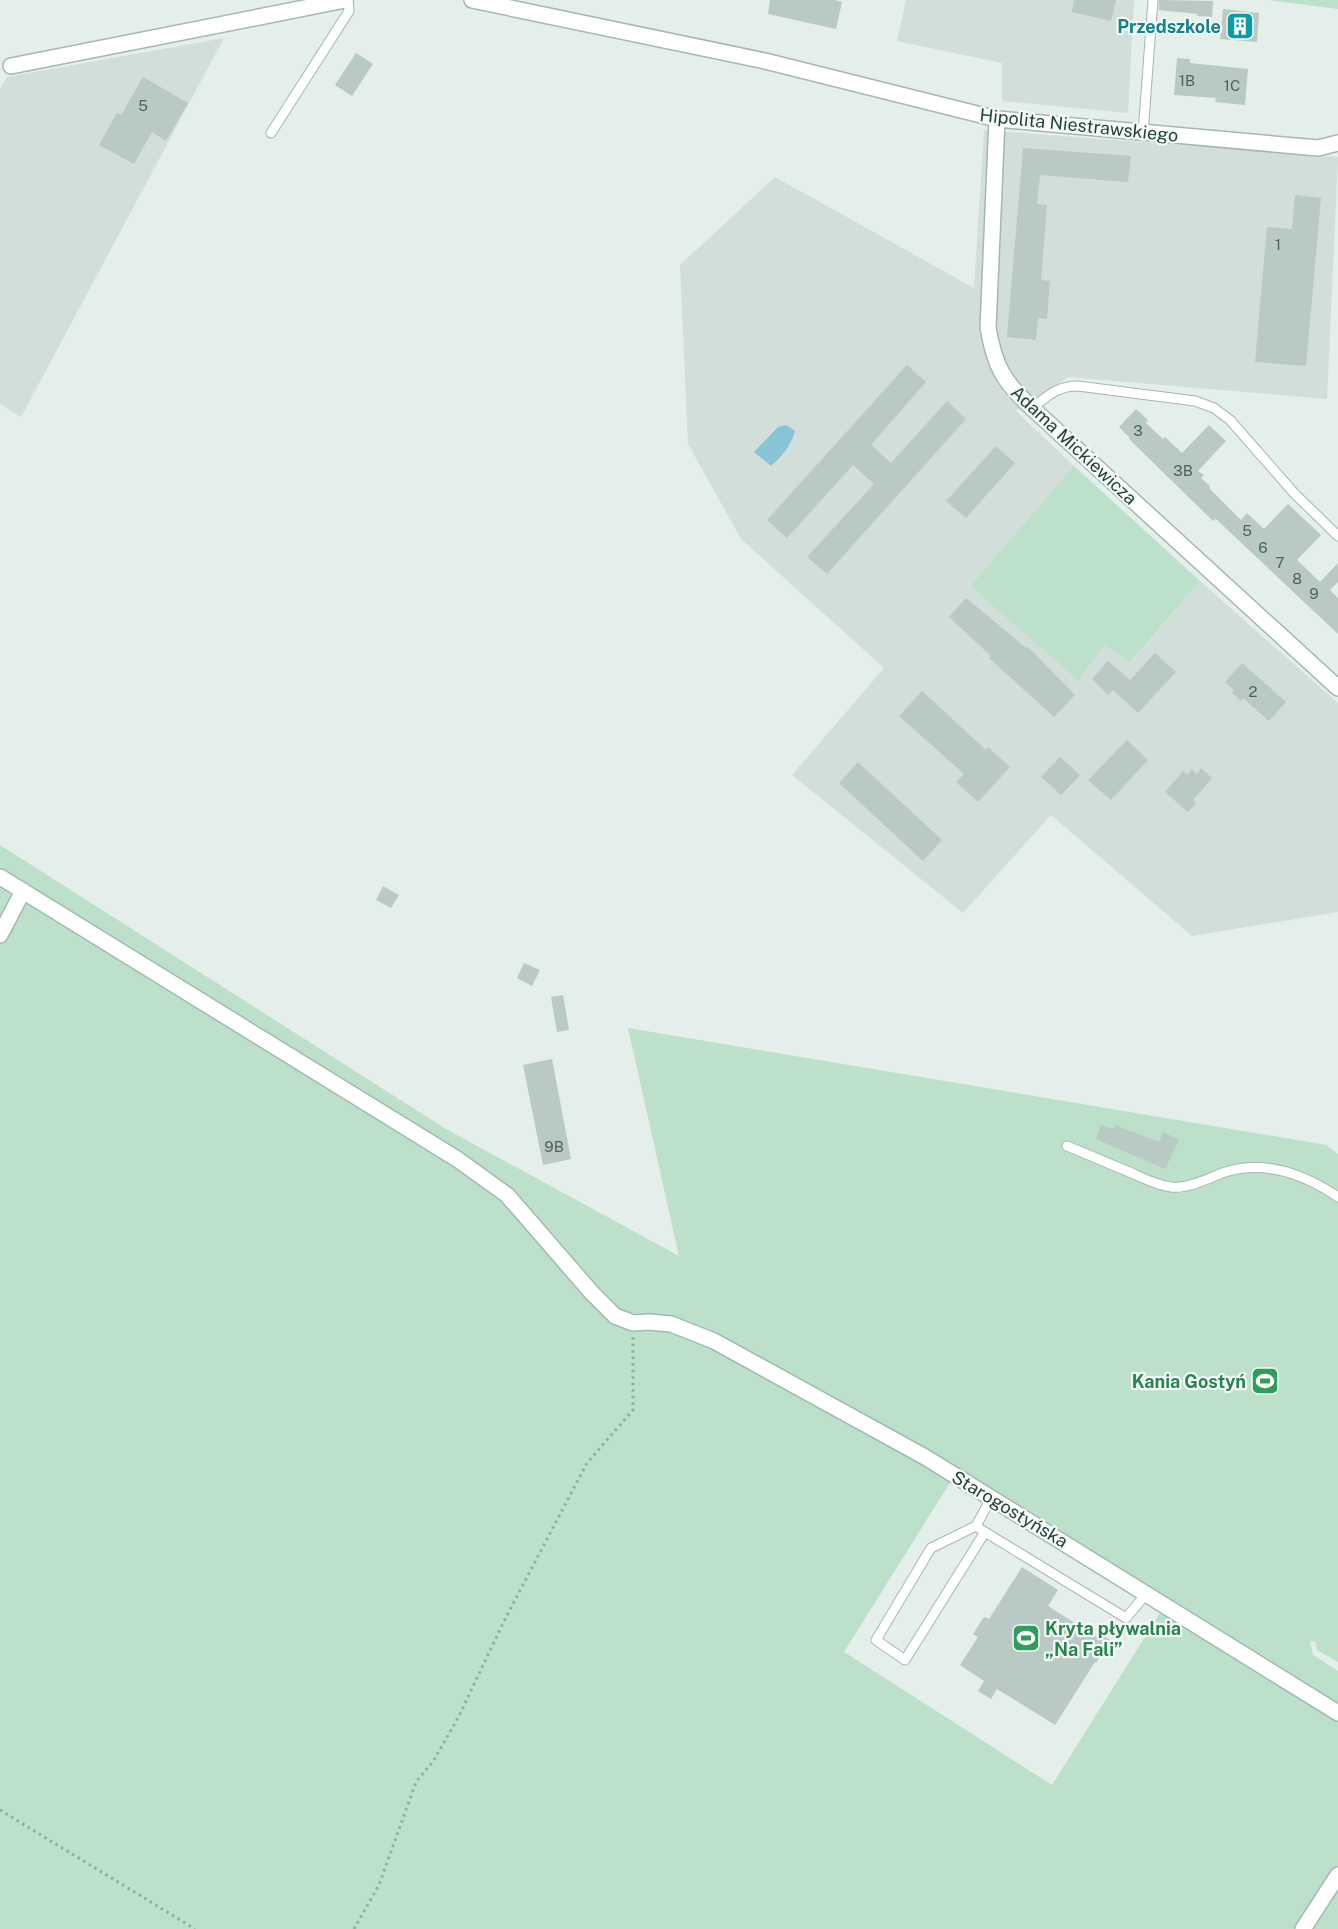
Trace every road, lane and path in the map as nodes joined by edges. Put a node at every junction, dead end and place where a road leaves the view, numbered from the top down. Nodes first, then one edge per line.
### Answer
1 (346, 0) edge
2 (472, 0) edge
3 (1153, 0) edge
4 (11, 66) dead end
5 (997, 119) junction
6 (271, 133) dead end
7 (1143, 133) junction
8 (1338, 143) edge
9 (1032, 408) junction
10 (1338, 536) edge
11 (1338, 688) edge
12 (0, 877) edge
13 (23, 891) junction
14 (0, 935) edge
15 (1067, 1146) dead end
16 (1338, 1197) edge
17 (633, 1323) junction
18 (991, 1498) junction
19 (976, 1526) junction
20 (985, 1532) junction
21 (1147, 1593) junction
22 (1338, 1713) edge
23 (0, 1810) edge
24 (1338, 1875) edge
25 (195, 1929) edge
26 (354, 1929) edge
27 (1303, 1929) edge

1 - 4 street
1 - 6 lane
2 - 5 street, Hipolita Niestrawskiego
3 - 7 lane
5 - 7 street, Hipolita Niestrawskiego
5 - 9 street, Adama Mickiewicza
7 - 8 street, Hipolita Niestrawskiego
9 - 10 lane
9 - 11 street, Adama Mickiewicza
12 - 13 street
13 - 14 street
13 - 17 street
15 - 16 lane
17 - 18 street, Starogostyńska
17 - 26 path
18 - 19 lane
18 - 21 street, Starogostyńska
19 - 20 lane
19 - 20 lane
20 - 21 lane
21 - 22 street, Starogostyńska
23 - 25 path
24 - 27 street

